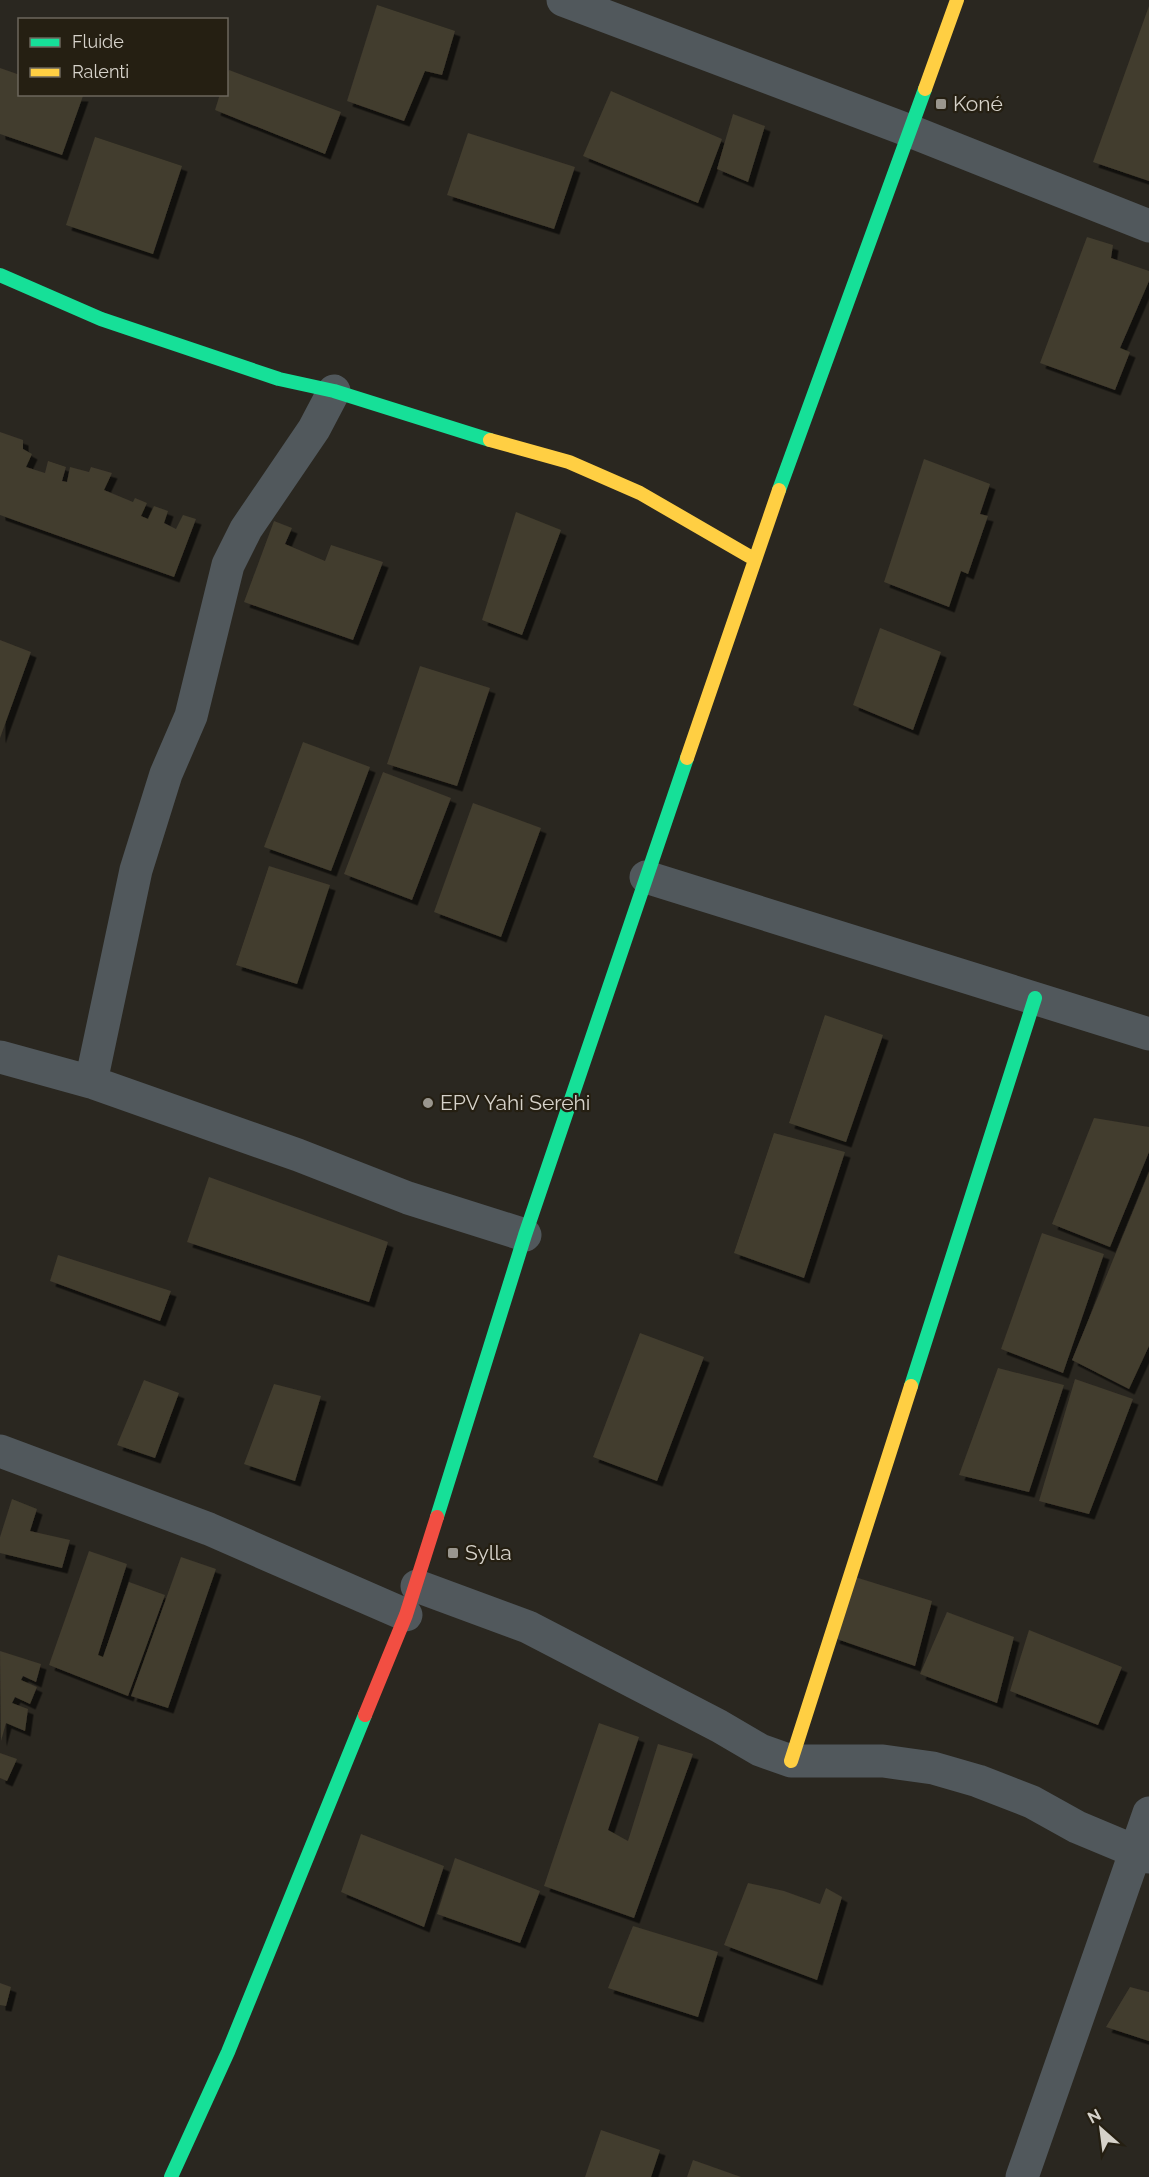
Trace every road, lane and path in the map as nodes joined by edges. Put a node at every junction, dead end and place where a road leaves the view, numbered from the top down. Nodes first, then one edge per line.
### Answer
1 (563, 0) edge
2 (957, 0) edge
3 (910, 131) junction
4 (1149, 226) edge
5 (0, 275) edge
6 (334, 391) junction
7 (754, 559) junction
8 (646, 877) junction
9 (1035, 998) junction
10 (1149, 1034) edge
11 (0, 1057) edge
12 (92, 1082) junction
13 (525, 1236) junction
14 (0, 1451) edge
15 (412, 1600) junction
16 (791, 1761) junction
17 (1149, 1814) edge
18 (1142, 1853) edge
19 (171, 2177) edge
20 (1022, 2177) edge

1 - 3 street
2 - 3 street
3 - 4 street
3 - 7 street
5 - 6 street
6 - 7 street
6 - 12 street
7 - 8 street
8 - 9 street
8 - 13 street
9 - 10 street
9 - 16 street
11 - 12 street
12 - 13 street
13 - 15 street
14 - 15 street
15 - 16 street
15 - 19 street
16 - 18 street
17 - 18 street
18 - 20 street

